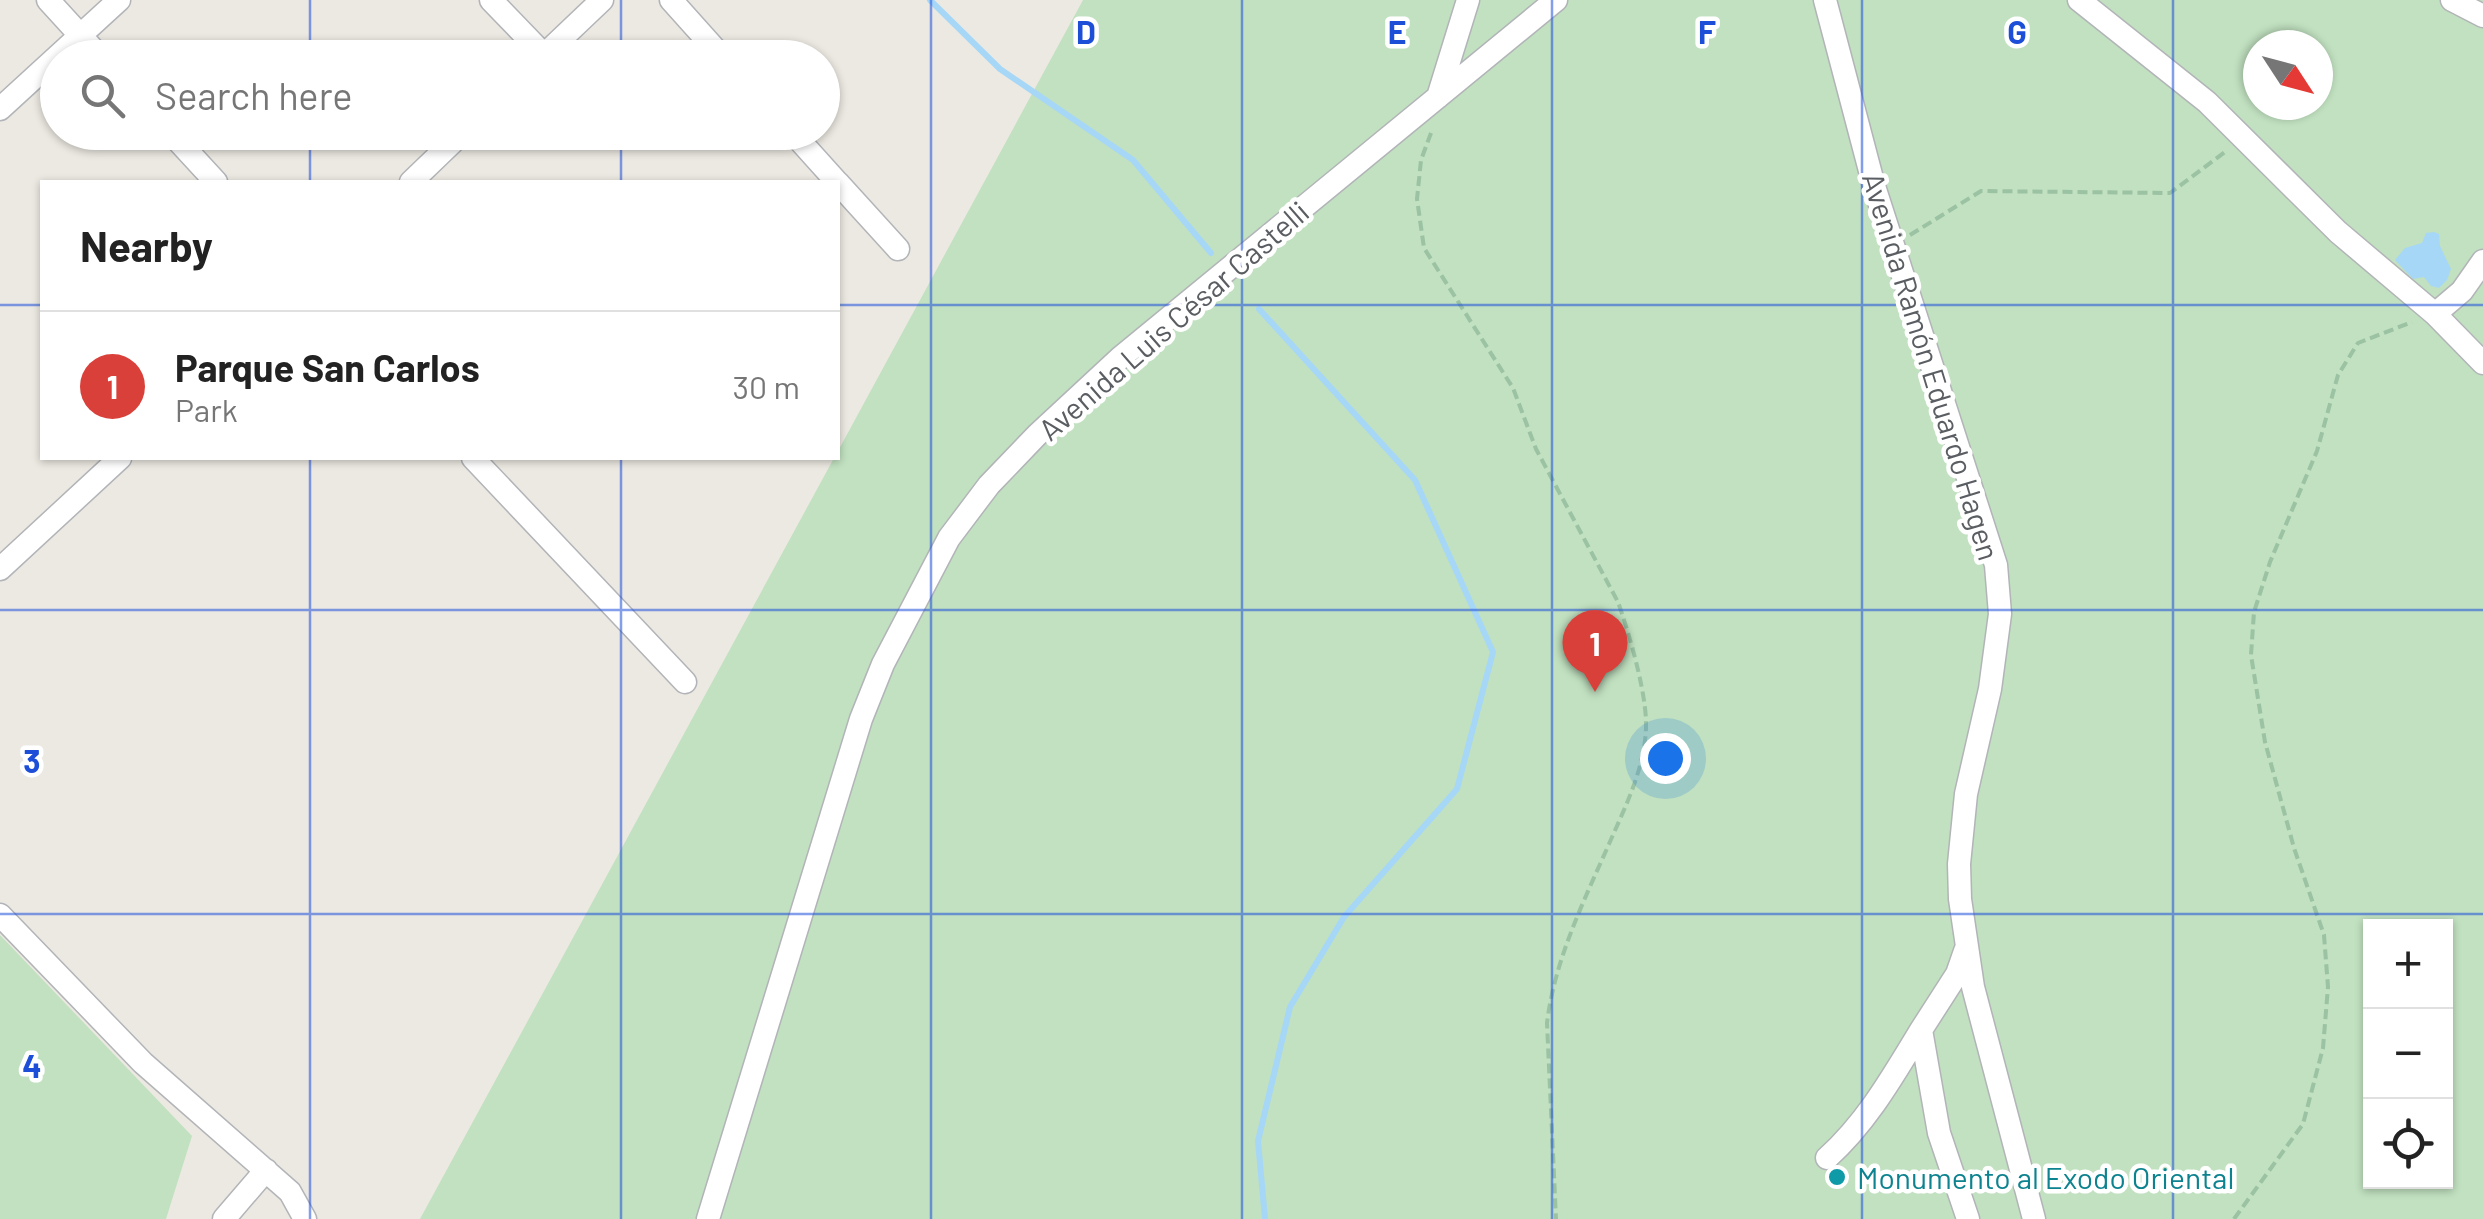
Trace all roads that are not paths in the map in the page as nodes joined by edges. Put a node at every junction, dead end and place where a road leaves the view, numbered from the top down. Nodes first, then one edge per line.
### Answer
1 (48, 0) edge
2 (119, 0) edge
3 (491, 0) edge
4 (602, 0) edge
5 (671, 0) edge
6 (1468, 0) edge
7 (1556, 0) edge
8 (1825, 0) edge
9 (2079, 0) edge
10 (2452, 0) edge
11 (2483, 16) edge
12 (81, 35) junction
13 (76, 40) edge
14 (86, 40) edge
15 (527, 40) edge
16 (559, 40) edge
17 (707, 40) edge
18 (40, 72) edge
19 (1438, 97) junction
20 (0, 109) edge
21 (187, 150) edge
22 (444, 150) edge
23 (808, 150) edge
24 (214, 180) edge
25 (413, 180) edge
26 (834, 180) edge
27 (840, 186) edge
28 (898, 249) dead end
29 (2483, 261) edge
30 (2435, 314) junction
31 (2483, 363) edge
32 (118, 460) edge
33 (475, 460) edge
34 (0, 569) edge
35 (685, 682) dead end
36 (1960, 900) junction
37 (0, 915) edge
38 (1921, 1030) junction
39 (1827, 1158) dead end
40 (266, 1170) junction
41 (224, 1219) edge
42 (305, 1219) edge
43 (708, 1219) edge
44 (1968, 1219) edge
45 (2034, 1219) edge

1 - 12 street
2 - 12 street
3 - 15 street
4 - 16 street
5 - 17 street
6 - 19 street
7 - 19 street, Avenida Luis César Castelli
8 - 36 street, Avenida Ramón Eduardo Hagen
9 - 30 street
10 - 11 street
12 - 13 street
12 - 14 street
18 - 20 street
19 - 43 street, Avenida Luis César Castelli
21 - 24 street
22 - 25 street
23 - 26 street
27 - 28 street
29 - 30 street
30 - 31 street
32 - 34 street
33 - 35 street
36 - 38 street
36 - 45 street
37 - 40 street
38 - 39 street
38 - 44 street
40 - 41 street
40 - 42 street

